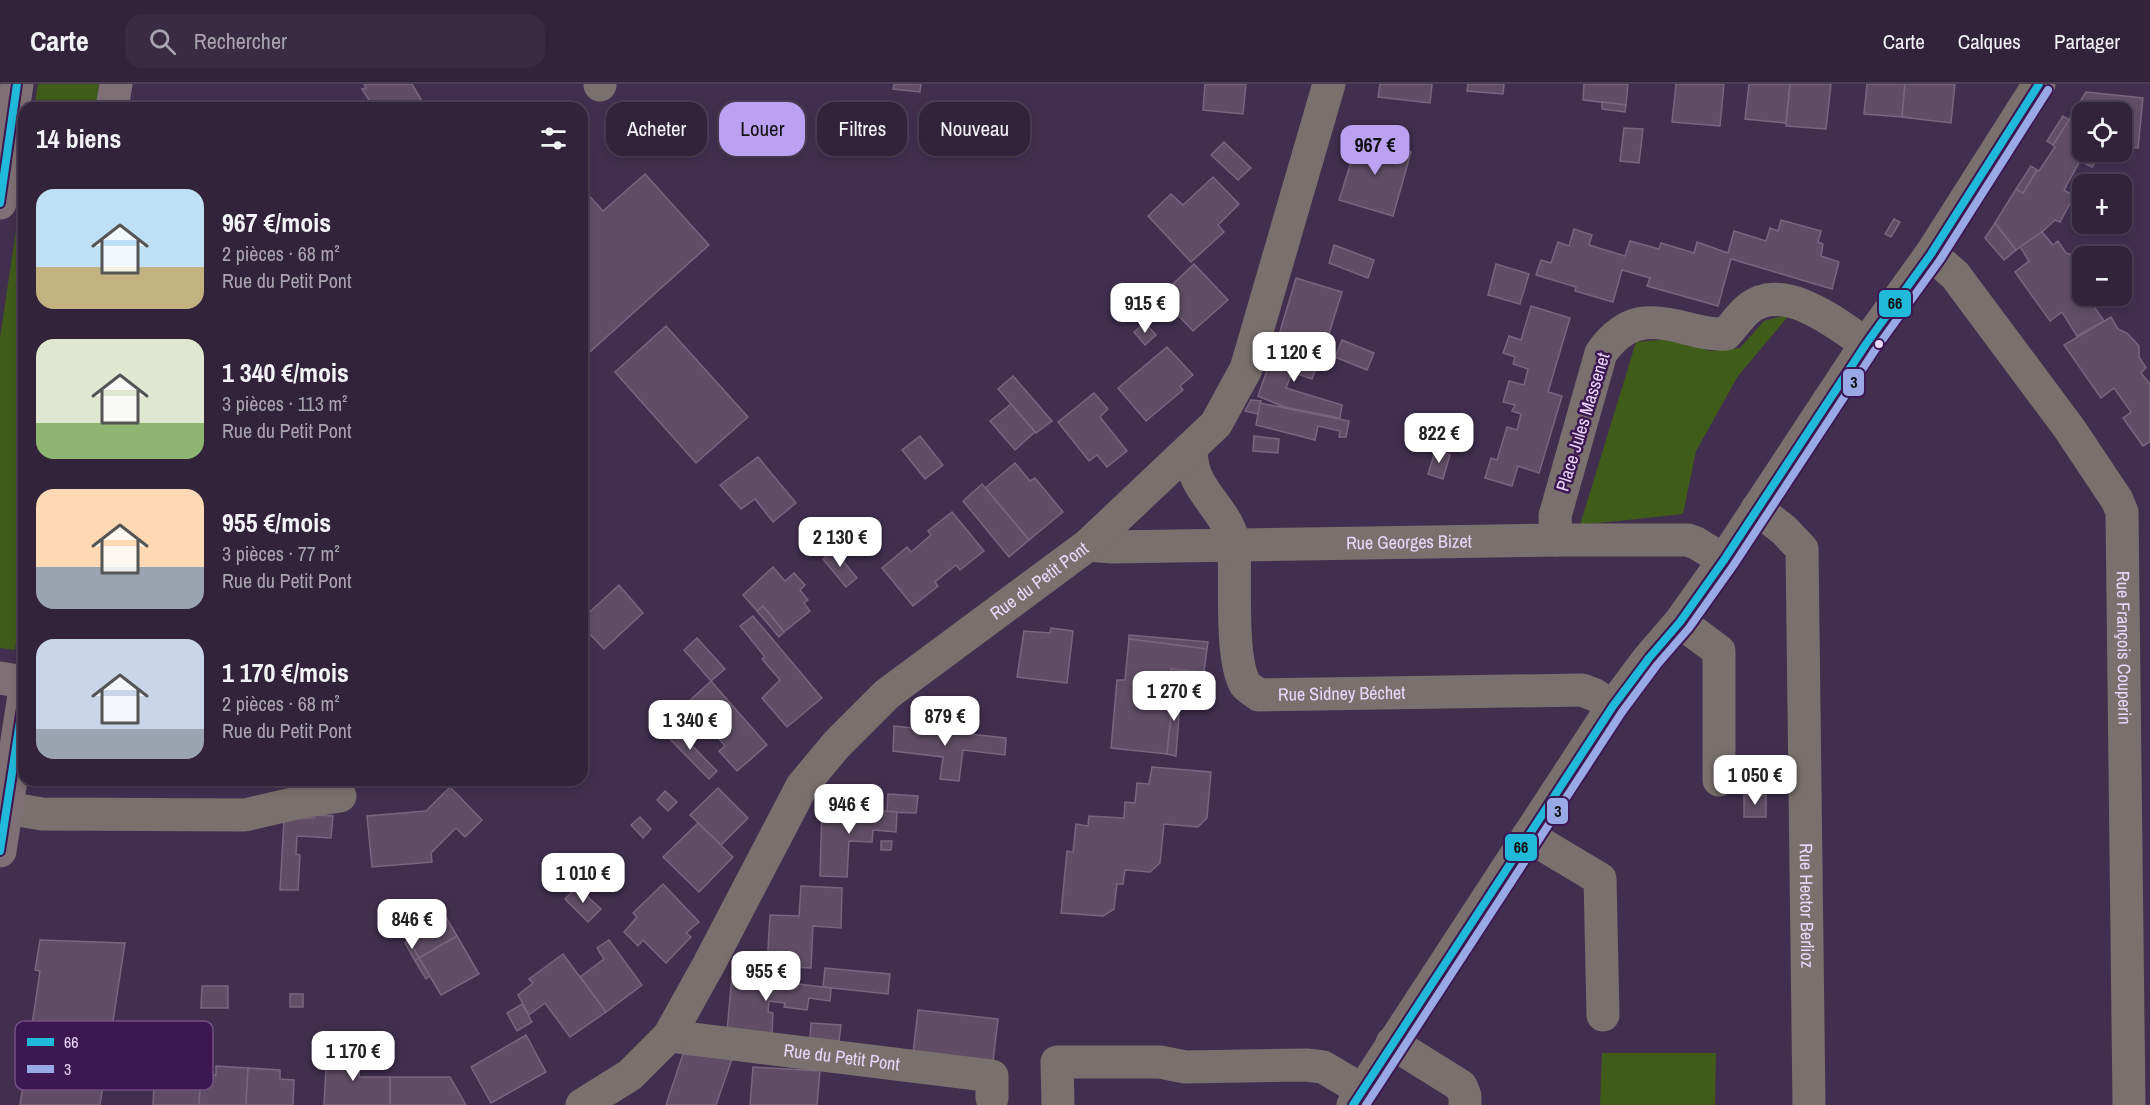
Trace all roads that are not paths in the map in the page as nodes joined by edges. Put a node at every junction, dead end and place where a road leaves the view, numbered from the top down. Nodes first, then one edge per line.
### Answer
1 (17, 84) edge
2 (116, 84) edge
3 (1329, 84) edge
4 (2039, 84) edge
5 (113, 102) edge
6 (0, 203) edge
7 (1931, 254) junction
8 (1866, 344) junction
9 (1190, 449) junction
10 (1757, 509) junction
11 (1556, 540) junction
12 (1234, 544) junction
13 (1088, 545) junction
14 (1724, 560) junction
15 (1680, 622) junction
16 (0, 678) edge
17 (18, 681) edge
18 (1613, 706) junction
19 (18, 735) edge
20 (1719, 780) dead end
21 (340, 796) dead end
22 (7, 808) junction
23 (1528, 836) junction
24 (0, 851) edge
25 (2138, 979) edge
26 (1603, 1015) dead end
27 (669, 1036) junction
28 (1392, 1043) junction
29 (1357, 1097) edge
30 (992, 1098) dead end
31 (582, 1105) edge
32 (1058, 1105) edge
33 (1465, 1105) edge
34 (1809, 1105) edge
35 (2129, 1105) edge

1 - 6 main road
2 - 5 main road
3 - 9 street, Rue du Petit Pont
4 - 7 street
7 - 8 street
7 - 25 street, Rue François Couperin
8 - 10 street
8 - 11 street, Place Jules Massenet
9 - 12 street, Rue Sidney Béchet
9 - 13 street, Rue du Petit Pont
10 - 14 street
10 - 34 street, Rue Hector Berlioz
11 - 12 street, Rue Georges Bizet
11 - 14 street, Rue Georges Bizet
12 - 13 street, Rue Georges Bizet
12 - 18 street, Rue Sidney Béchet
13 - 27 street, Rue du Petit Pont
14 - 15 street
15 - 18 street
15 - 20 street
16 - 17 main road
18 - 23 street
19 - 22 main road
21 - 22 street
22 - 24 main road
23 - 26 street
23 - 28 street
25 - 35 street, Rue François Couperin
27 - 30 street, Rue du Petit Pont
27 - 31 street, Rue du Petit Pont
28 - 29 street
28 - 33 street
29 - 32 street

